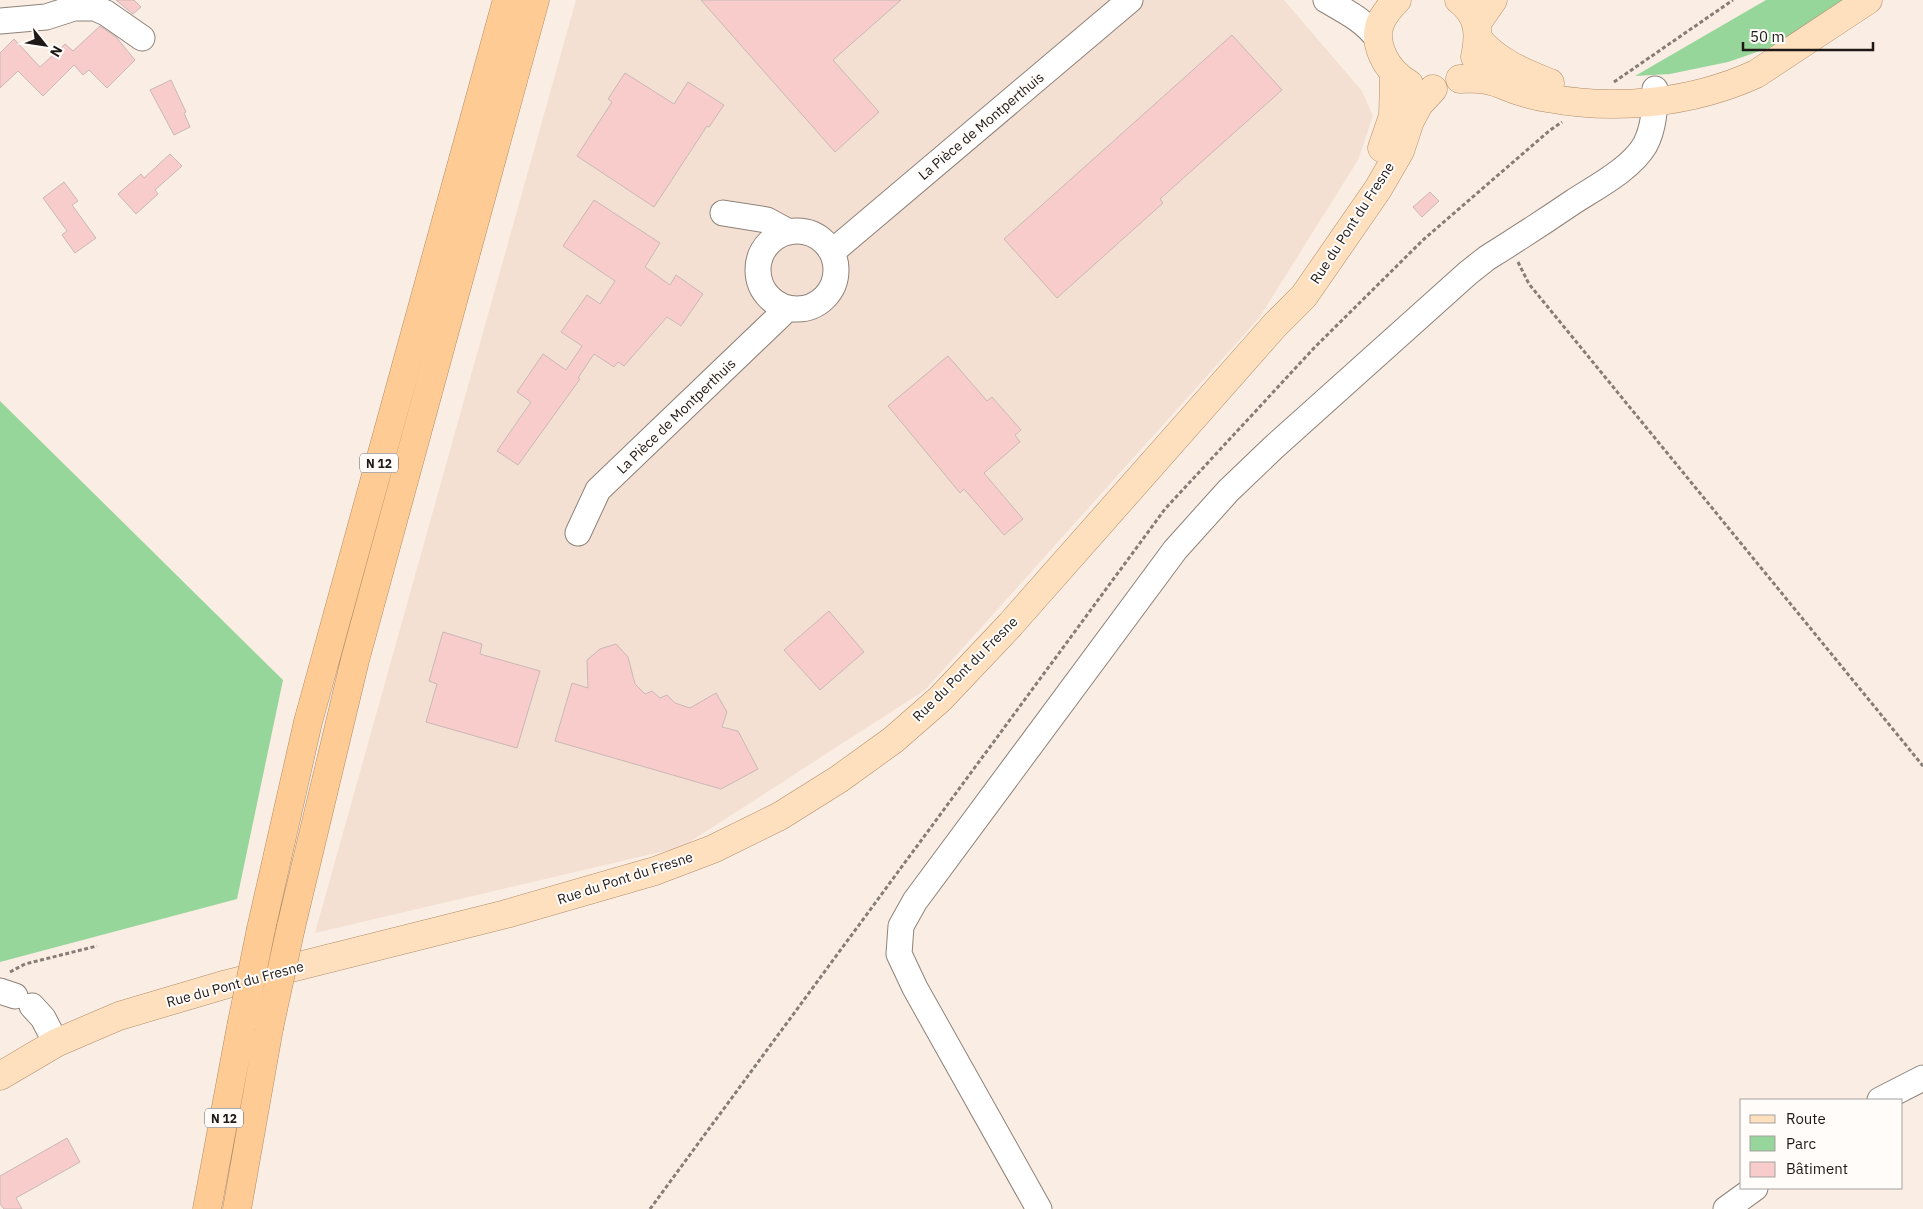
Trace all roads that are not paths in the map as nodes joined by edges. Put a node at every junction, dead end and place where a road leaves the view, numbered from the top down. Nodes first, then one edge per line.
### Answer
1 (507, 0) edge
2 (535, 0) edge
3 (1130, 0) edge
4 (1326, 0) edge
5 (1397, 0) edge
6 (1459, 0) edge
7 (1493, 0) edge
8 (1868, 0) edge
9 (0, 21) edge
10 (1477, 31) junction
11 (142, 38) dead end
12 (1378, 39) junction
13 (1394, 74) junction
14 (1460, 79) junction
15 (1433, 89) junction
16 (1655, 96) junction
17 (723, 212) dead end
18 (789, 232) junction
19 (832, 252) junction
20 (787, 308) junction
21 (1275, 324) junction
22 (578, 533) dead end
23 (14, 991) edge
24 (56, 1044) junction
25 (0, 1076) edge
26 (1923, 1078) edge
27 (1882, 1099) edge
28 (1754, 1189) edge
29 (207, 1209) edge
30 (237, 1209) edge
31 (1038, 1209) edge
32 (1726, 1209) edge

1 - 29 highway, N 12, bridge
2 - 30 highway, N 12, bridge
3 - 19 street, La Pièce de Montperthuis
4 - 12 street
5 - 12 main road
6 - 10 main road
7 - 10 main road
8 - 16 main road
9 - 11 street
10 - 14 main road
10 - 16 main road
12 - 13 main road
13 - 15 main road
13 - 21 main road, Rue du Pont du Fresne
14 - 15 main road
14 - 16 main road
15 - 21 main road, Rue du Pont du Fresne
16 - 31 street
17 - 18 street
18 - 19 street
18 - 20 street
19 - 20 street
20 - 22 street, La Pièce de Montperthuis
21 - 24 main road, Rue du Pont du Fresne
23 - 24 street
24 - 25 main road, Rue du Pont du Fresne
26 - 27 street
28 - 32 street

